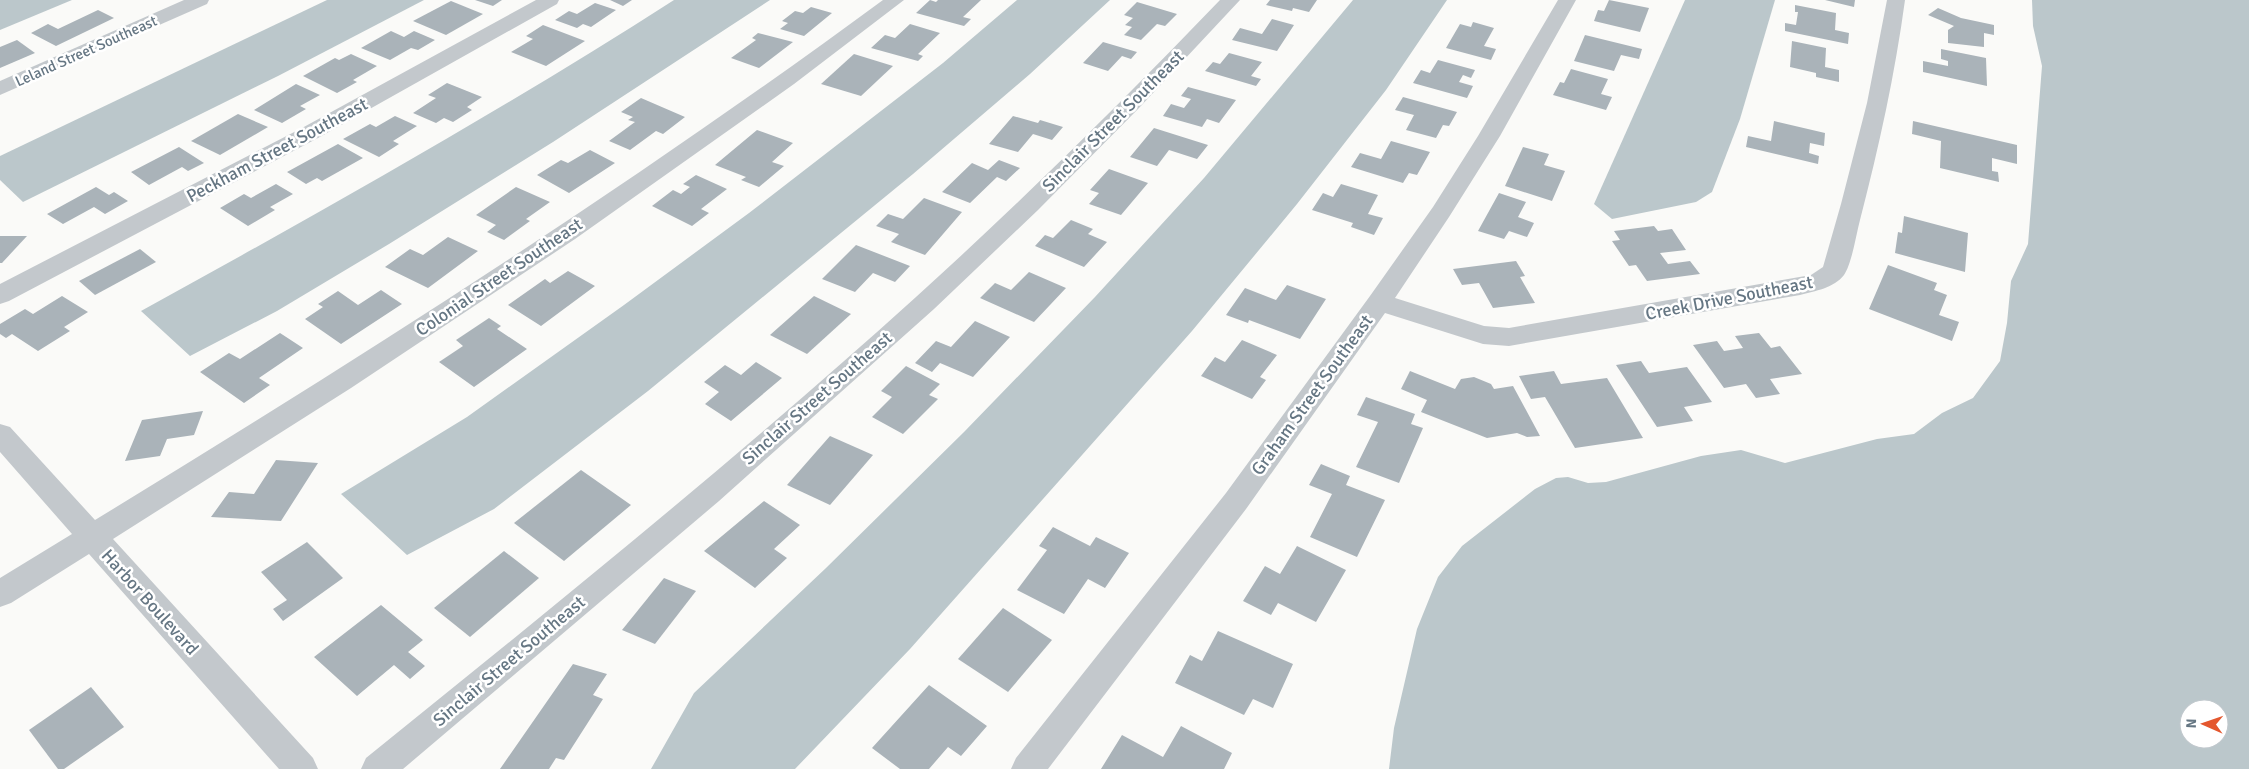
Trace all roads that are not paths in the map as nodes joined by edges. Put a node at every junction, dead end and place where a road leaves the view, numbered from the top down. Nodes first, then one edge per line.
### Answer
1 (200, 0) edge
2 (550, 0) edge
3 (895, 0) edge
4 (1231, 0) edge
5 (1567, 0) edge
6 (1896, 0) edge
7 (0, 89) edge
8 (0, 295) edge
9 (1379, 302) junction
10 (0, 434) edge
11 (92, 537) junction
12 (0, 594) edge
13 (300, 769) edge
14 (378, 769) edge
15 (1028, 769) edge

1 - 7 street, Leland Street Southeast
2 - 8 street, Peckham Street Southeast
3 - 11 street, Colonial Street Southeast
4 - 14 street, Sinclair Street Southeast
5 - 9 street, Graham Street Southeast
6 - 9 street, Creek Drive Southeast
9 - 15 street, Graham Street Southeast
10 - 11 street, Harbor Boulevard
11 - 12 street, Colonial Street Southeast
11 - 13 street, Harbor Boulevard

